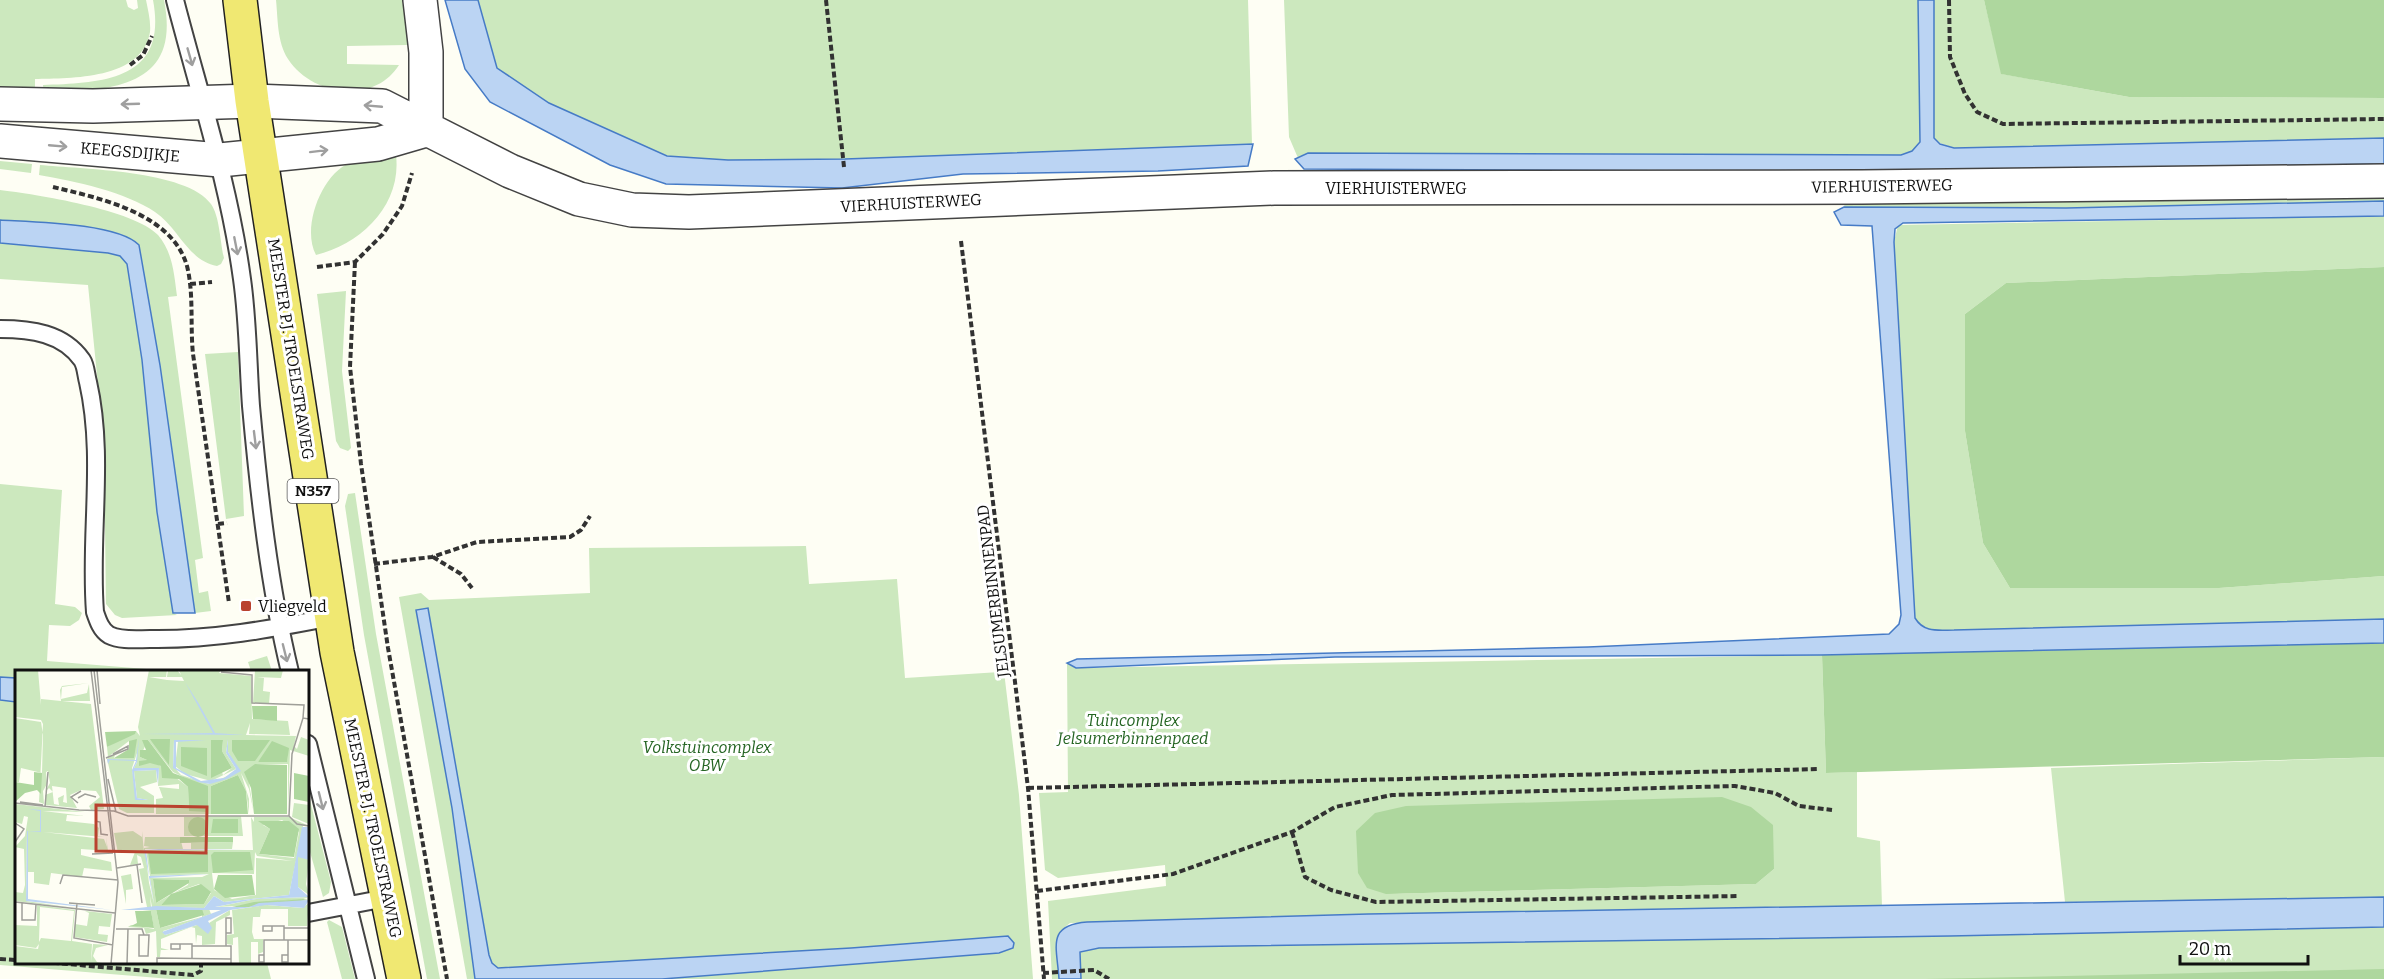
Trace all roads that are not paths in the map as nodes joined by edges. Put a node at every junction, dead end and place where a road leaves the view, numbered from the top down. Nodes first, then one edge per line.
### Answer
1 (175, 0) edge
2 (240, 0) edge
3 (420, 0) edge
4 (252, 101) junction
5 (203, 102) junction
6 (0, 104) edge
7 (426, 130) junction
8 (0, 141) edge
9 (261, 158) junction
10 (220, 160) junction
11 (2384, 181) edge
12 (0, 329) edge
13 (332, 617) junction
14 (279, 628) junction
15 (290, 670) edge
16 (309, 748) edge
17 (386, 898) junction
18 (348, 906) junction
19 (309, 913) edge
20 (366, 979) edge
21 (404, 979) edge

1 -> 5 lane
2 - 4 main road, MEESTER P.J. TROELSTRAWEG / N357
3 - 7 street
4 - 5 street
7 -> 4 street, VIERHUISTERWEG
4 - 9 main road, MEESTER P.J. TROELSTRAWEG / N357
5 -> 6 street
5 - 10 lane
9 -> 7 street
7 - 11 street, VIERHUISTERWEG
8 -> 10 street, KEEGSDIJKJE
9 - 10 street, KEEGSDIJKJE
9 - 13 main road, MEESTER P.J. TROELSTRAWEG / N357
10 -> 14 lane
12 - 14 lane
13 - 14 lane
13 - 17 main road, MEESTER P.J. TROELSTRAWEG / N357
14 -> 15 lane
16 -> 18 lane
17 - 18 lane
17 - 21 main road, MEESTER P.J. TROELSTRAWEG / N357
18 - 19 lane
18 - 20 lane

